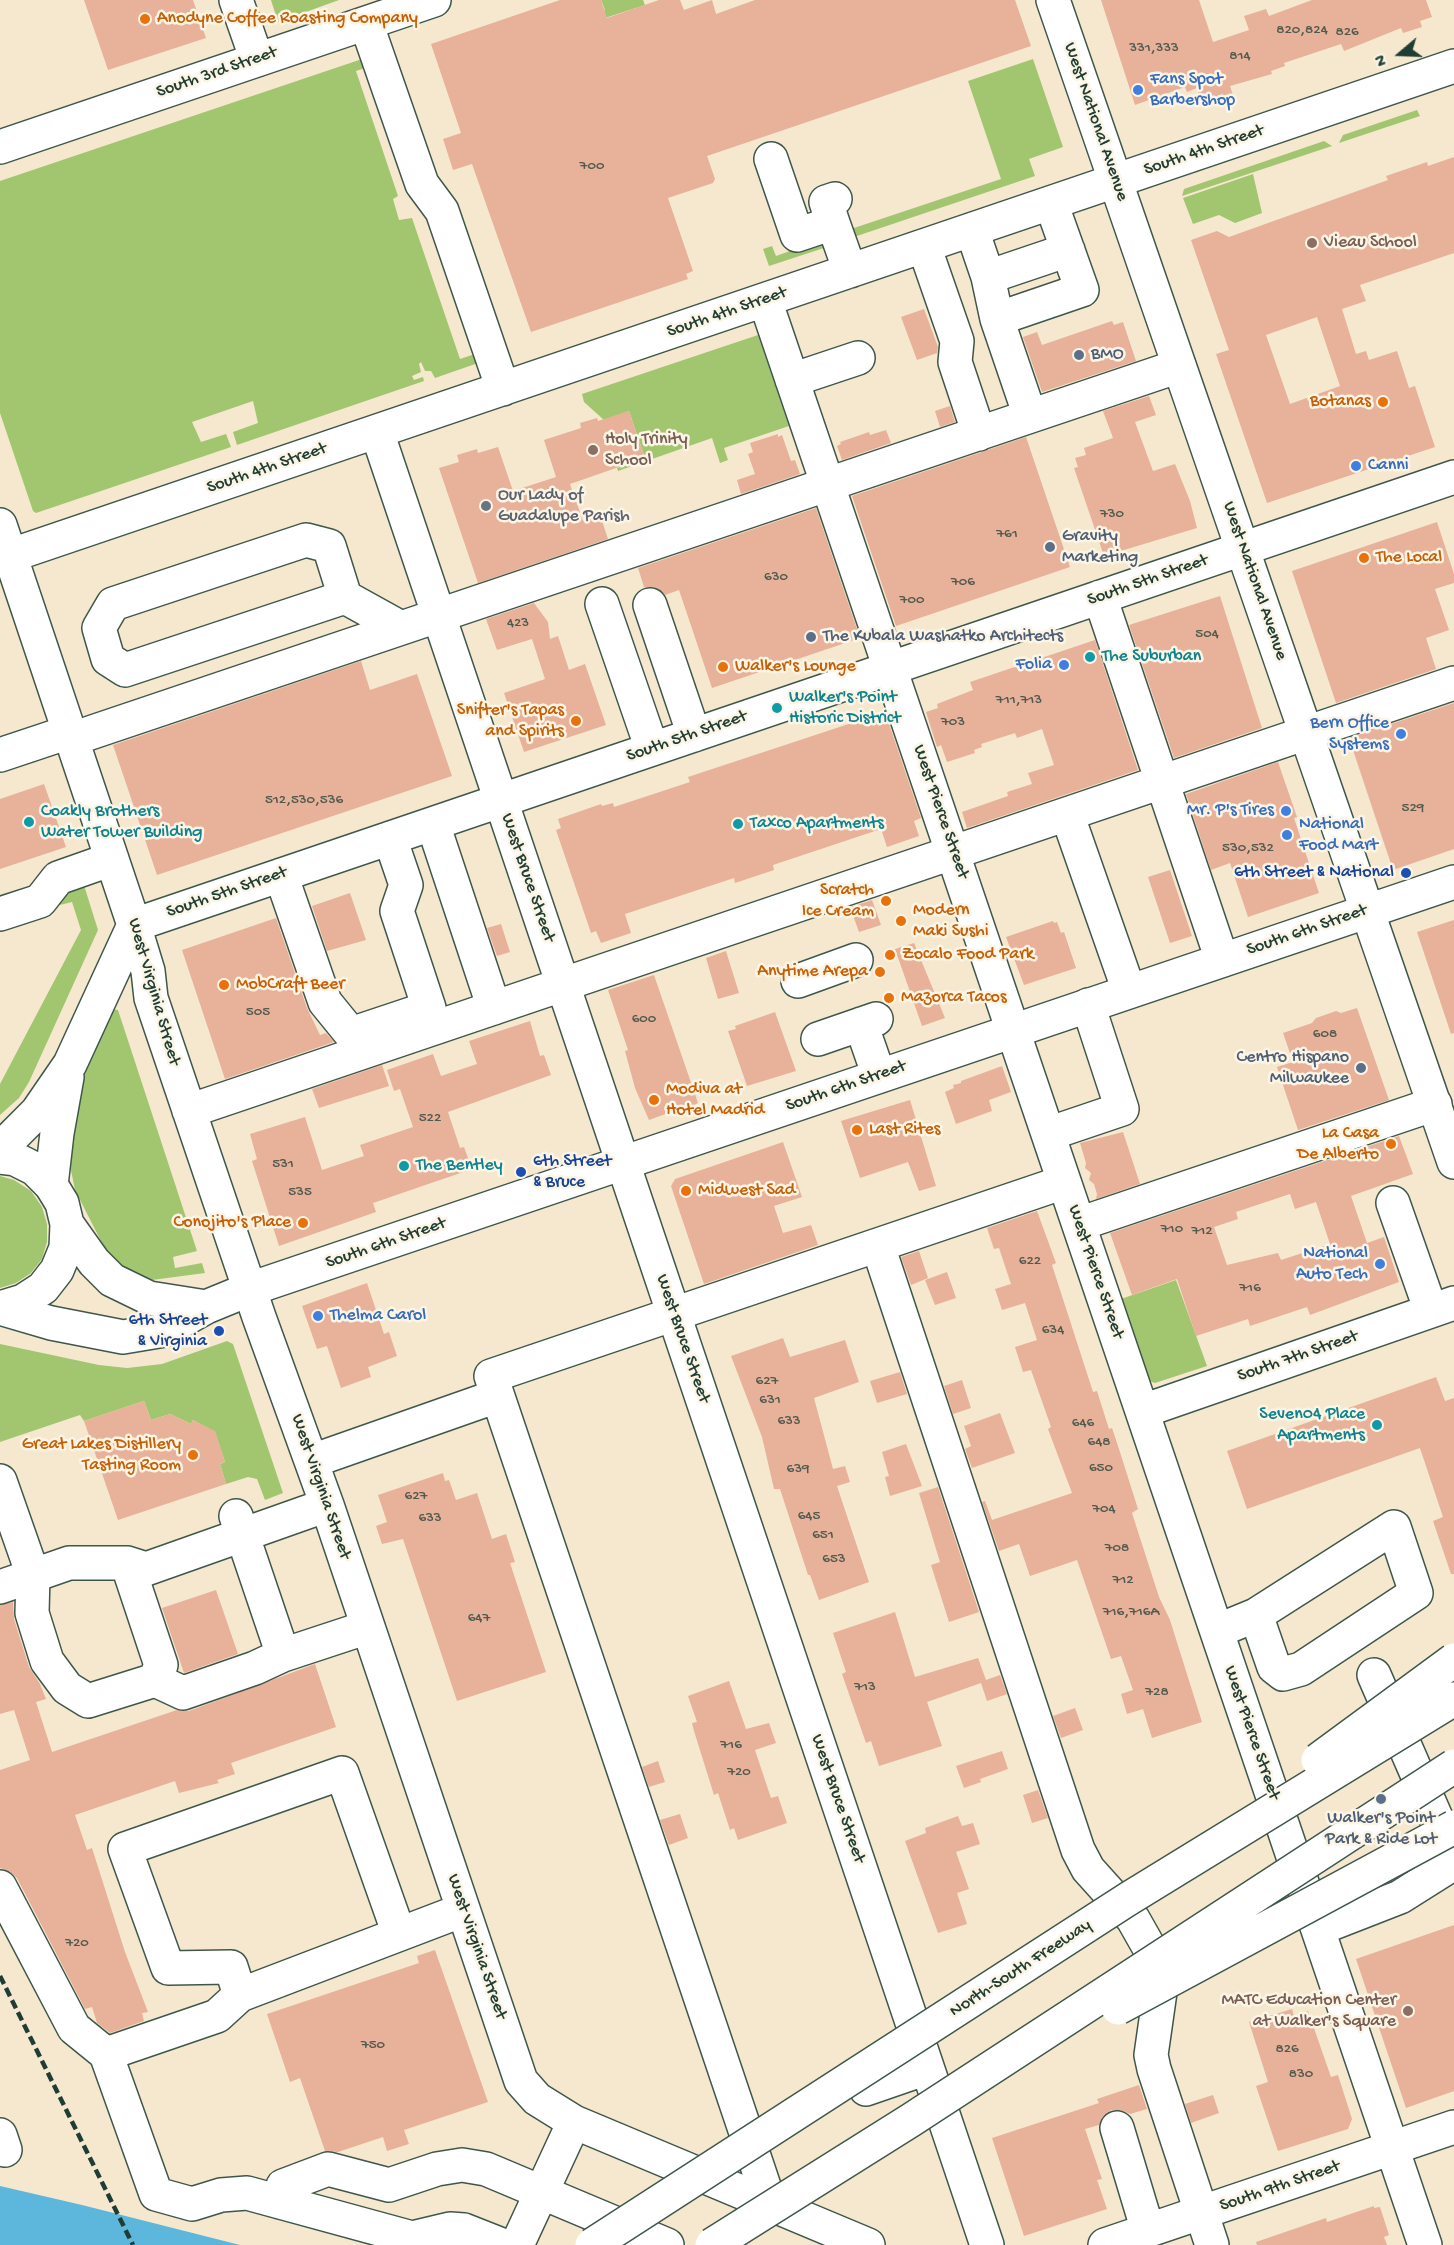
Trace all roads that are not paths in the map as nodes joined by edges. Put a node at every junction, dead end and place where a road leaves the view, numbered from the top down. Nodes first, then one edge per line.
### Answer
1 (237, 0) edge
2 (435, 0) edge
3 (1053, 0) edge
4 (366, 23) junction
5 (256, 60) junction
6 (1454, 66) edge
7 (0, 147) edge
8 (771, 159) dead end
9 (1115, 181) junction
10 (1051, 202) junction
11 (972, 230) junction
12 (924, 246) junction
13 (1068, 250) junction
14 (850, 271) junction
15 (988, 277) junction
16 (765, 300) junction
17 (997, 319) junction
18 (858, 358) dead end
19 (1179, 366) junction
20 (792, 380) junction
21 (503, 389) junction
22 (1030, 416) junction
23 (377, 432) junction
24 (979, 434) junction
25 (1454, 477) edge
26 (828, 484) junction
27 (0, 525) edge
28 (1243, 549) junction
29 (5, 557) edge
30 (345, 597) junction
31 (1100, 597) junction
32 (602, 604) dead end
33 (650, 605) dead end
34 (439, 615) junction
35 (401, 628) junction
36 (891, 668) junction
37 (125, 670) junction
38 (1454, 683) edge
39 (115, 724) junction
40 (1307, 733) junction
41 (70, 735) junction
42 (694, 735) junction
43 (651, 749) junction
44 (0, 755) edge
45 (1162, 782) junction
46 (501, 801) junction
47 (1066, 814) junction
48 (433, 824) junction
49 (390, 838) junction
50 (954, 852) junction
51 (112, 859) junction
52 (281, 875) junction
53 (1454, 882) edge
54 (1368, 911) junction
55 (0, 914) edge
56 (134, 925) junction
57 (856, 960) dead end
58 (1222, 960) junction
59 (798, 981) dead end
60 (563, 984) junction
61 (1129, 991) junction
62 (103, 993) junction
63 (151, 998) junction
64 (1088, 1005) junction
65 (494, 1008) junction
66 (1013, 1030) junction
67 (818, 1039) dead end
68 (70, 1064) junction
69 (879, 1076) junction
70 (1435, 1104) junction
71 (189, 1111) junction
72 (1048, 1134) junction
73 (0, 1149) edge
74 (0, 1157) edge
75 (1454, 1162) edge
76 (623, 1163) junction
77 (1064, 1182) junction
78 (51, 1185) junction
79 (1393, 1203) dead end
80 (67, 1224) junction
81 (1079, 1224) junction
82 (878, 1246) junction
83 (250, 1290) junction
84 (206, 1307) junction
85 (1442, 1307) edge
86 (0, 1308) edge
87 (674, 1316) junction
88 (497, 1396) junction
89 (1143, 1411) junction
90 (0, 1481) edge
91 (320, 1485) junction
92 (240, 1526) junction
93 (127, 1563) junction
94 (33, 1575) junction
95 (0, 1587) edge
96 (1256, 1615) junction
97 (368, 1627) junction
98 (1217, 1631) junction
99 (283, 1655) junction
100 (1454, 1660) edge
101 (1374, 1676) dead end
102 (155, 1680) junction
103 (1454, 1699) edge
104 (1454, 1766) edge
105 (1454, 1827) edge
106 (1454, 1861) edge
107 (0, 1887) edge
108 (1128, 1899) junction
109 (463, 1910) junction
110 (1318, 1929) junction
111 (399, 1934) junction
112 (236, 1981) junction
113 (106, 2054) junction
114 (927, 2068) junction
115 (866, 2089) dead end
116 (911, 2120) junction
117 (574, 2122) junction
118 (1454, 2127) edge
119 (1117, 2128) dead end
120 (1392, 2149) junction
121 (541, 2193) junction
122 (769, 2201) junction
123 (280, 2202) junction
124 (1202, 2213) junction
125 (1148, 2231) junction
126 (816, 2235) edge
127 (502, 2245) edge
128 (517, 2245) edge
129 (592, 2245) edge
130 (667, 2245) edge
131 (712, 2245) edge
132 (868, 2245) edge
133 (987, 2245) edge
134 (1105, 2245) edge
135 (1212, 2245) edge
136 (1425, 2245) edge

1 - 5 main road
2 - 4 main road, South 3rd Street
3 - 9 main road, West National Avenue
4 - 5 main road, South 3rd Street
4 - 21 main road
5 - 7 main road, South 3rd Street
6 - 9 main road, South 4th Street
8 - 14 main road
9 - 10 main road, South 4th Street
9 - 19 main road, West National Avenue
10 - 11 main road, South 4th Street
10 - 13 main road
11 - 12 main road, South 4th Street
11 - 15 main road
12 - 14 main road, South 4th Street
12 - 24 main road
13 - 15 main road
13 - 17 main road
14 - 16 main road, South 4th Street
15 - 17 main road
16 - 20 main road, West Pierce Street
16 - 21 main road, South 4th Street
17 - 22 main road
18 - 20 main road
19 - 22 main road
19 - 28 main road, West National Avenue
20 - 26 main road, West Pierce Street
21 - 23 main road, South 4th Street
22 - 24 main road
23 - 29 main road, South 4th Street
23 - 34 main road, West Bruce Street
24 - 26 main road
25 - 28 main road, South 5th Street
26 - 34 main road
26 - 36 main road, West Pierce Street
27 - 29 main road, West Virginia Street
28 - 31 main road, South 5th Street
28 - 40 main road, West National Avenue
29 - 41 main road, West Virginia Street
30 - 35 main road
30 - 37 main road
30 - 37 main road
31 - 36 main road, South 5th Street
31 - 45 main road
32 - 43 main road
33 - 42 main road
34 - 35 main road
34 - 46 main road, West Bruce Street
35 - 39 main road
36 - 42 main road, South 5th Street
36 - 50 main road, West Pierce Street
37 - 39 main road
38 - 40 main road
39 - 41 main road
40 - 45 main road
40 - 54 main road, West National Avenue
41 - 44 main road
41 - 51 main road, West Virginia Street
42 - 43 main road, South 5th Street
43 - 46 main road, South 5th Street
45 - 47 main road
45 - 58 main road
46 - 48 main road, South 5th Street
46 - 60 main road, West Bruce Street
47 - 50 main road
47 - 61 main road
48 - 49 main road, South 5th Street
48 - 65 main road
49 - 52 main road, South 5th Street
49 - 52 main road
50 - 60 main road
50 - 66 main road, West Pierce Street
51 - 55 main road
51 - 56 main road, West Virginia Street
52 - 56 main road, South 5th Street
53 - 54 main road, South 6th Street
54 - 58 main road, South 6th Street
54 - 70 main road, West National Avenue
56 - 62 main road
56 - 63 main road, West Virginia Street
57 - 59 main road
58 - 61 main road, South 6th Street
60 - 65 main road
60 - 76 main road, West Bruce Street
61 - 64 main road, South 6th Street
62 - 63 main road
62 - 68 main road
63 - 71 main road, West Virginia Street
64 - 66 main road, South 6th Street
64 - 72 main road
65 - 71 main road
66 - 69 main road, South 6th Street
66 - 72 main road, West Pierce Street
67 - 69 main road
68 - 73 main road
68 - 78 main road
69 - 76 main road, South 6th Street
70 - 75 main road, West National Avenue
70 - 81 main road
71 - 83 main road, West Virginia Street
72 - 77 main road, West Pierce Street
74 - 78 main road
76 - 83 main road, South 6th Street
76 - 87 main road, West Bruce Street
77 - 81 main road, West Pierce Street
77 - 82 main road
78 - 80 main road
79 - 85 main road
80 - 84 main road
80 - 86 main road
81 - 89 main road, West Pierce Street
82 - 87 main road
82 - 124 main road
83 - 84 main road, South 6th Street
83 - 91 main road, West Virginia Street
84 - 86 main road, South 6th Street
85 - 89 main road, South 7th Street
87 - 88 main road
87 - 114 main road, West Bruce Street
88 - 91 main road
88 - 122 main road
89 - 98 main road, West Pierce Street
90 - 94 main road
91 - 92 main road
91 - 97 main road, West Virginia Street
92 - 93 main road
92 - 99 main road
93 - 94 main road
93 - 102 main road
94 - 95 main road
94 - 102 main road
96 - 96 main road
96 - 98 main road
97 - 99 main road
97 - 109 main road, West Virginia Street
98 - 110 main road, West Pierce Street
99 - 102 main road
100 - 108 main road, bridge
101 - 106 main road
103 - 108 main road, North-South Freeway, bridge
104 - 116 main road, bridge
105 - 116 main road, bridge
106 - 110 main road
107 - 113 main road
108 - 129 main road, North-South Freeway, bridge
109 - 111 main road
109 - 117 main road, West Virginia Street
110 - 120 main road, West Pierce Street
111 - 112 main road
111 - 112 main road
112 - 113 main road
113 - 123 main road
114 - 115 main road
114 - 133 main road, West Bruce Street
116 - 131 main road, bridge
117 - 121 main road
117 - 122 main road, West Virginia Street
118 - 120 main road, South 9th Street
119 - 125 main road
120 - 124 main road, South 9th Street
120 - 136 main road, West Pierce Street
121 - 123 main road
121 - 128 main road
121 - 130 main road
122 - 126 main road, West Virginia Street
123 - 127 main road
124 - 125 main road, South 9th Street
124 - 135 main road
125 - 134 main road, South 9th Street
126 - 132 main road, West Virginia Street

